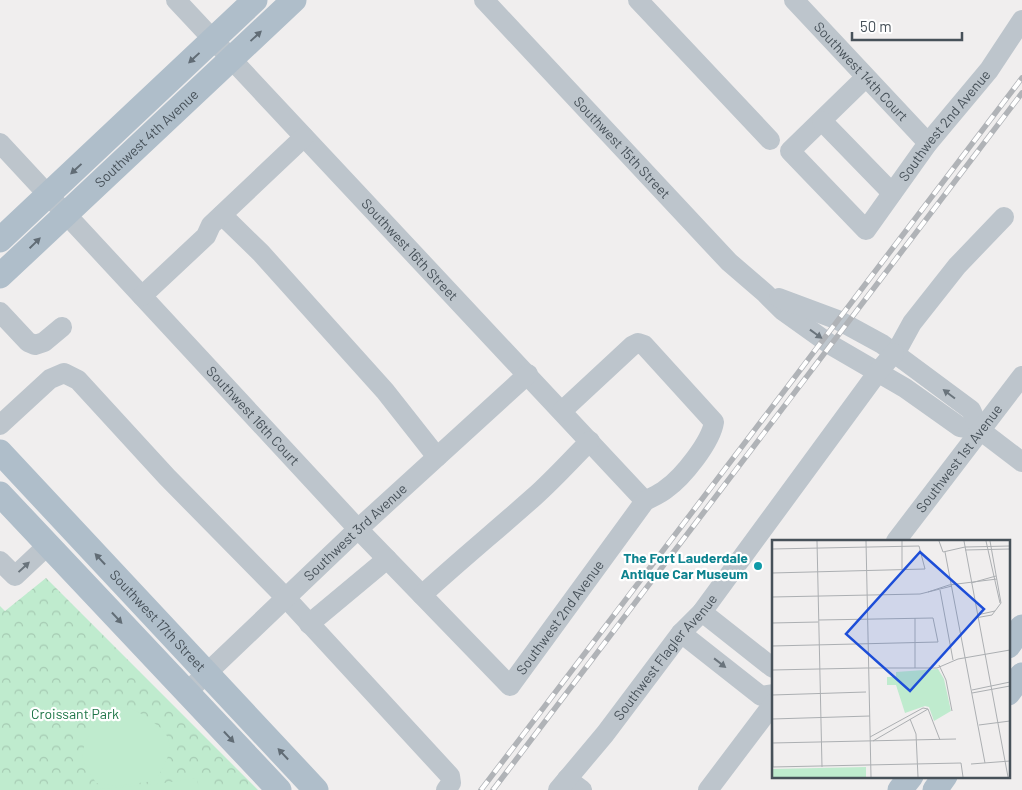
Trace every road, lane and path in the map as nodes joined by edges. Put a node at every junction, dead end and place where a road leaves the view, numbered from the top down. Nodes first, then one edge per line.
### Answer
1 (176, 0) edge
2 (255, 0) edge
3 (294, 0) edge
4 (484, 0) edge
5 (638, 0) edge
6 (794, 0) edge
7 (1022, 20) edge
8 (213, 40) junction
9 (231, 59) junction
10 (866, 78) junction
11 (822, 121) junction
12 (304, 137) junction
13 (770, 140) dead end
14 (928, 143) junction
15 (0, 144) edge
16 (892, 193) junction
17 (48, 194) junction
18 (66, 214) junction
19 (222, 215) junction
20 (1004, 217) dead end
21 (0, 240) edge
22 (0, 276) edge
23 (765, 293) junction
24 (142, 296) junction
25 (0, 312) edge
26 (62, 327) dead end
27 (895, 353) junction
28 (878, 372) junction
29 (528, 374) junction
30 (1022, 376) edge
31 (562, 411) junction
32 (0, 425) edge
33 (980, 430) junction
34 (590, 441) junction
35 (0, 452) edge
36 (437, 457) junction
37 (1022, 462) edge
38 (0, 494) edge
39 (645, 501) junction
40 (358, 529) junction
41 (899, 540) edge
42 (48, 545) junction
43 (387, 559) junction
44 (0, 561) edge
45 (422, 595) junction
46 (286, 598) junction
47 (702, 612) junction
48 (309, 624) junction
49 (1022, 627) edge
50 (681, 633) junction
51 (1010, 643) edge
52 (772, 667) edge
53 (207, 672) junction
54 (1022, 675) edge
55 (510, 686) joint
56 (1010, 690) edge
57 (187, 692) junction
58 (772, 694) edge
59 (772, 705) edge
60 (903, 784) edge
61 (569, 786) edge
62 (941, 786) edge
63 (279, 790) edge
64 (316, 790) edge
65 (446, 790) edge
66 (708, 790) edge

1 - 8 street, Southwest 16th Street
2 - 8 main road, Southwest 4th Avenue
9 -> 3 main road, Southwest 4th Avenue
4 - 23 street, Southwest 15th Street
5 - 13 street
6 - 10 street, Southwest 14th Court
7 - 14 street, Southwest 2nd Avenue
8 - 9 street, Southwest 16th Street
8 -> 17 main road, Southwest 4th Avenue
9 - 12 street, Southwest 16th Street
9 - 18 main road, Southwest 4th Avenue
10 - 11 street
10 - 14 street, Southwest 14th Court
11 - 16 street
11 - 16 street, Southwest 2nd Avenue
12 - 19 street
12 - 29 street, Southwest 16th Street
14 - 16 street, Southwest 2nd Avenue
15 - 17 street, Southwest 16th Court
17 - 18 street, Southwest 16th Court
17 - 21 main road, Southwest 4th Avenue
22 -> 18 main road, Southwest 4th Avenue
18 - 24 street, Southwest 16th Court
19 - 24 street
19 - 36 street
20 - 27 street, Southwest Flagler Avenue
23 - 27 street, Southwest 15th Street
23 -> 28 street, Southwest 15th Street
24 - 40 street, Southwest 16th Court
25 - 26 street
27 - 28 street, Southwest Flagler Avenue
33 -> 27 street, Southwest 15th Street
28 - 33 street, Southwest 15th Street
28 - 47 street, Southwest Flagler Avenue
29 - 31 street, Southwest 16th Street
29 - 36 street, Southwest 3rd Avenue
30 - 33 street, Southwest 1st Avenue
31 - 34 street, Southwest 16th Street
31 - 39 street
32 - 46 street
33 - 37 street, Southwest 15th Street
33 - 41 street, Southwest 1st Avenue
34 - 39 street, Southwest 16th Street
34 - 45 street
53 -> 35 main road, Southwest 17th Street
36 - 40 street, Southwest 3rd Avenue
38 - 42 main road, Southwest 17th Street
39 - 55 street, Southwest 2nd Avenue
40 - 43 street, Southwest 16th Court
40 - 46 street, Southwest 3rd Avenue
44 -> 42 street
42 -> 57 main road, Southwest 17th Street
43 - 45 street, Southwest 16th Court
43 - 48 street
45 - 55 street, Southwest 16th Court
46 - 48 street
46 - 53 street, Southwest 3rd Avenue
47 - 50 street, Southwest Flagler Avenue
47 - 52 street
48 - 65 street
49 - 51 main road
50 -> 58 street
50 - 61 street, Southwest Flagler Avenue
53 - 57 street, Southwest 3rd Avenue
64 -> 53 main road, Southwest 17th Street
54 - 56 main road
57 -> 63 main road, Southwest 17th Street
59 - 66 street
60 - 62 street

